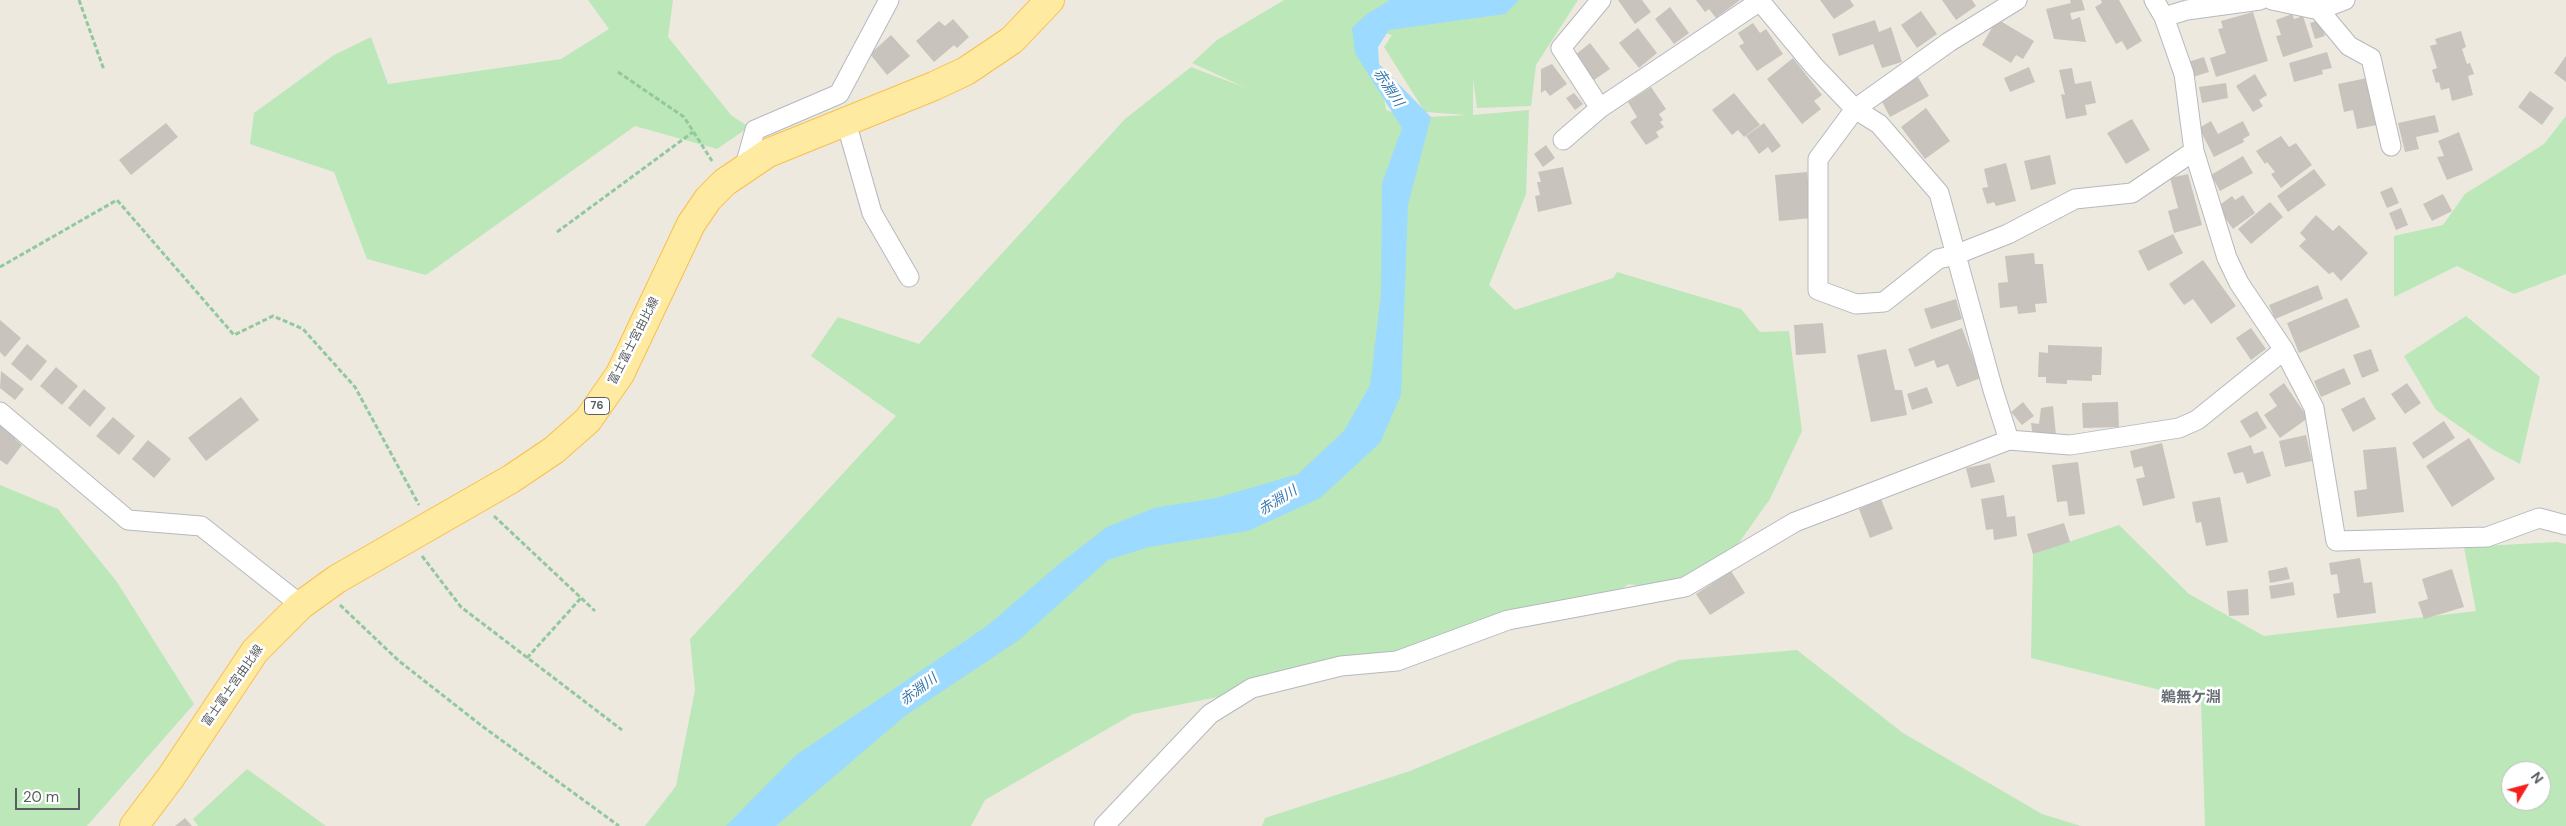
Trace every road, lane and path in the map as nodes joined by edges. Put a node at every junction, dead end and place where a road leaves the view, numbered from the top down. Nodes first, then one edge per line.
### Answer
1 (78, 0) edge
2 (888, 0) edge
3 (1050, 0) edge
4 (1601, 0) edge
5 (2017, 0) edge
6 (2154, 0) edge
7 (2260, 0) edge
8 (2272, 0) edge
9 (2346, 0) edge
10 (1760, 1) edge
11 (2319, 10) junction
12 (2164, 18) junction
13 (104, 70) dead end
14 (618, 72) dead end
15 (1600, 108) junction
16 (1854, 109) junction
17 (846, 122) junction
18 (693, 132) junction
19 (1563, 140) dead end
20 (2391, 146) dead end
21 (2194, 151) junction
22 (735, 174) junction
23 (557, 232) dead end
24 (1955, 255) junction
25 (0, 267) edge
26 (909, 277) dead end
27 (2284, 350) junction
28 (0, 412) edge
29 (2009, 440) junction
30 (476, 499) junction
31 (2566, 525) edge
32 (418, 532) junction
33 (323, 589) junction
34 (581, 598) junction
35 (301, 605) junction
36 (595, 611) dead end
37 (527, 658) junction
38 (622, 730) dead end
39 (134, 826) edge
40 (619, 826) edge
41 (1104, 826) edge

1 - 13 path
2 - 22 street
3 - 17 main road, 富士富士宮由比線 / 76
4 - 15 street
5 - 16 street
6 - 12 street
7 - 12 street
8 - 11 street
9 - 11 street
10 - 15 street
10 - 16 street
11 - 20 street
12 - 21 street
14 - 18 path
15 - 19 street
16 - 24 street
16 - 24 street
17 - 22 main road, 富士富士宮由比線 / 76
17 - 26 street
18 - 22 path
18 - 23 path
21 - 24 street
21 - 27 street
22 - 30 main road, 富士富士宮由比線 / 76
24 - 29 street
25 - 32 path
27 - 29 street
27 - 31 street
28 - 35 street
29 - 41 street
30 - 32 main road, 富士富士宮由比線 / 76
30 - 34 path
32 - 33 main road, 富士富士宮由比線 / 76
32 - 37 path
33 - 35 main road, 富士富士宮由比線 / 76
33 - 40 path
34 - 36 path
34 - 37 path
35 - 39 main road, 富士富士宮由比線 / 76
37 - 38 path

